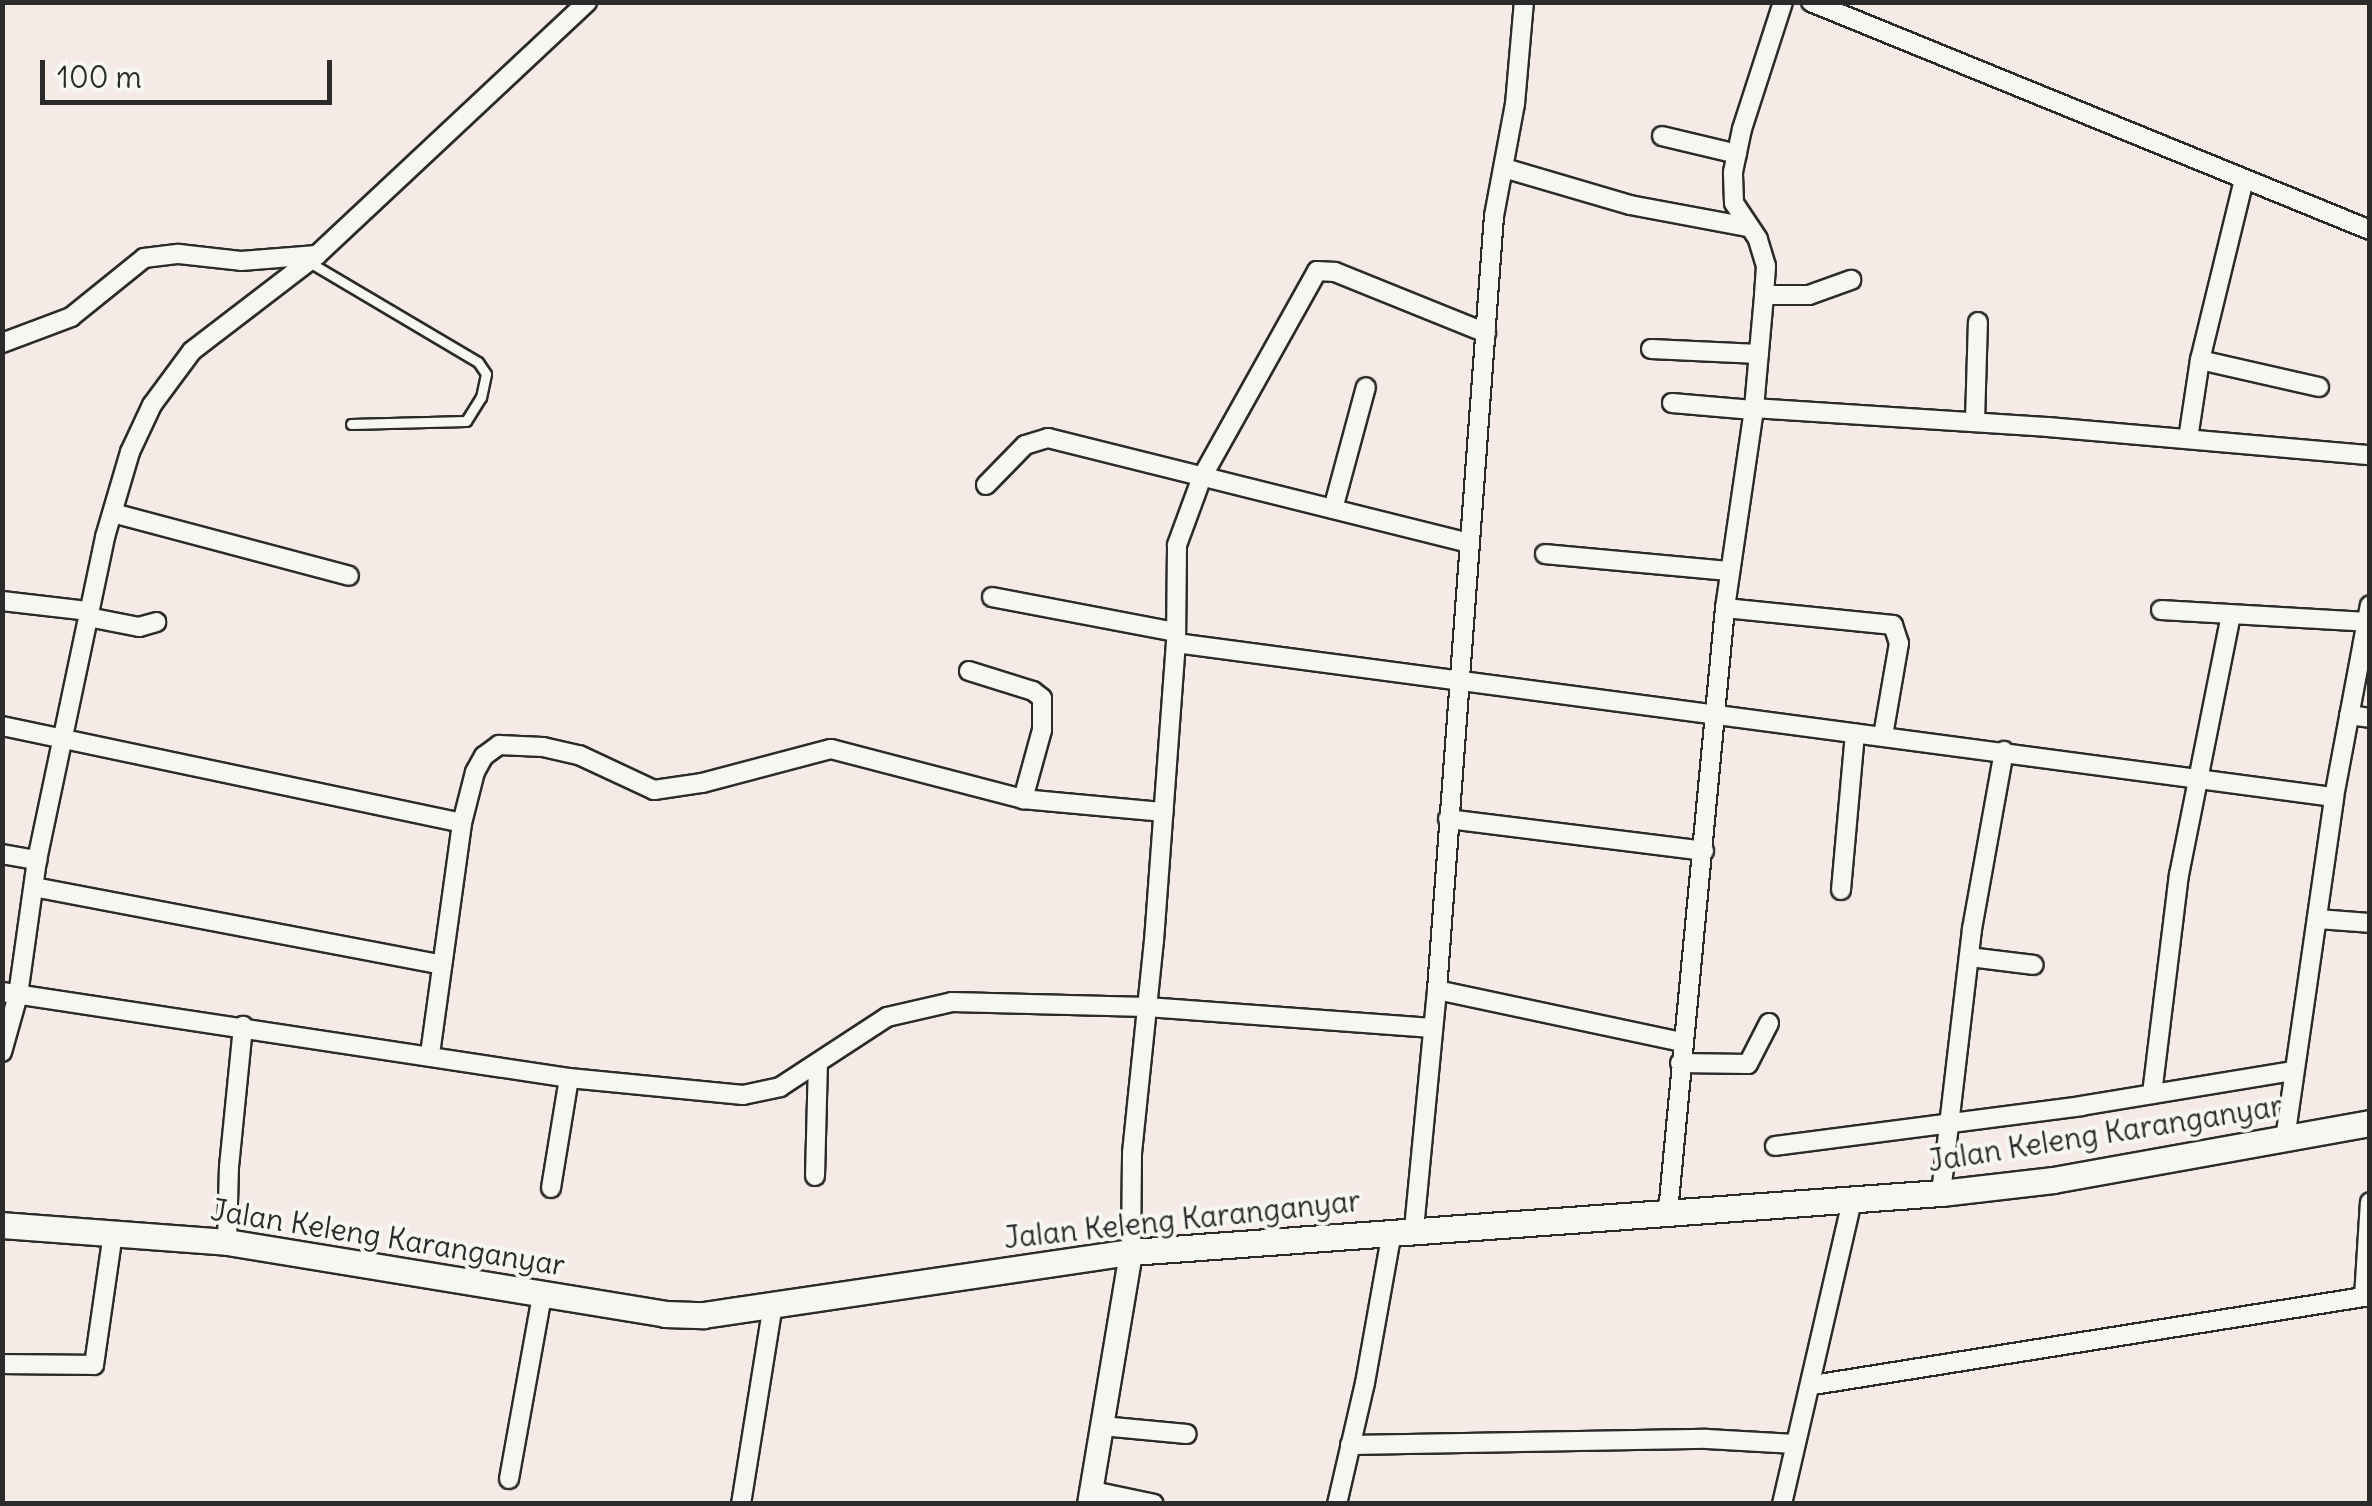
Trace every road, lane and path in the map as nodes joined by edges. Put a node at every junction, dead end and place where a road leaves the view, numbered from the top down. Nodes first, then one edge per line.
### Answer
1 (587, 2) edge
2 (1524, 2) edge
3 (1783, 2) edge
4 (1811, 2) edge
5 (1662, 136) dead end
6 (1737, 154) junction
7 (1504, 168) junction
8 (2244, 179) junction
9 (1747, 227) junction
10 (2370, 230) edge
11 (313, 259) junction
12 (1851, 280) dead end
13 (1764, 295) junction
14 (1978, 322) dead end
15 (1486, 333) junction
16 (2, 342) edge
17 (1652, 349) dead end
18 (1760, 354) junction
19 (2200, 360) junction
20 (1366, 387) dead end
21 (2319, 387) dead end
22 (1672, 403) dead end
23 (1754, 409) junction
24 (1975, 421) junction
25 (351, 424) dead end
26 (2188, 439) junction
27 (2370, 455) edge
28 (1202, 477) junction
29 (986, 485) dead end
30 (1333, 509) junction
31 (112, 512) junction
32 (1470, 543) junction
33 (1545, 554) dead end
34 (1730, 571) junction
35 (349, 576) dead end
36 (992, 597) dead end
37 (2, 601) edge
38 (1725, 608) junction
39 (2161, 610) dead end
40 (2368, 613) edge
41 (89, 614) junction
42 (2231, 615) junction
43 (156, 622) dead end
44 (1176, 638) junction
45 (969, 671) dead end
46 (1460, 680) junction
47 (1716, 712) junction
48 (2349, 715) junction
49 (2370, 718) edge
50 (2, 726) edge
51 (1855, 734) junction
52 (1883, 736) junction
53 (64, 738) junction
54 (2004, 750) junction
55 (2198, 779) junction
56 (2334, 797) junction
57 (1023, 798) junction
58 (1163, 812) junction
59 (1448, 819) junction
60 (462, 823) junction
61 (1704, 851) junction
62 (2, 854) edge
63 (36, 860) junction
64 (34, 886) junction
65 (1841, 890) dead end
66 (2316, 919) junction
67 (2370, 923) edge
68 (1968, 958) junction
69 (442, 964) junction
70 (2034, 965) dead end
71 (1437, 990) junction
72 (10, 993) edge
73 (1147, 1008) junction
74 (1768, 1023) dead end
75 (243, 1026) junction
76 (1432, 1028) junction
77 (1682, 1042) junction
78 (2, 1052) edge
79 (430, 1054) junction
80 (818, 1062) junction
81 (1680, 1064) junction
82 (569, 1078) junction
83 (2290, 1087) junction
84 (2152, 1094) junction
85 (1949, 1121) junction
86 (2370, 1123) edge
87 (2285, 1138) junction
88 (1775, 1146) dead end
89 (815, 1176) dead end
90 (551, 1188) dead end
91 (1941, 1193) junction
92 (1852, 1200) junction
93 (2370, 1202) edge
94 (1668, 1212) junction
95 (2, 1225) edge
96 (1403, 1230) junction
97 (112, 1233) junction
98 (227, 1242) junction
99 (1131, 1252) junction
100 (542, 1294) junction
101 (2367, 1296) edge
102 (773, 1304) junction
103 (2, 1364) edge
104 (1812, 1385) junction
105 (1102, 1426) junction
106 (1187, 1434) dead end
107 (1795, 1444) junction
108 (1350, 1446) junction
109 (510, 1479) dead end
110 (1091, 1497) edge
111 (741, 1504) edge
112 (1154, 1504) edge
113 (1337, 1504) edge
114 (1782, 1504) edge

1 - 11 street
2 - 7 street
3 - 6 street
4 - 8 street
5 - 6 street
6 - 9 street
7 - 9 street
7 - 15 street
8 - 10 street
8 - 19 street
9 - 13 street
11 - 16 street
11 - 25 lane
11 - 31 street
12 - 13 street
13 - 18 street
14 - 24 street
15 - 28 street
15 - 32 street
17 - 18 street
18 - 23 street
19 - 21 street
19 - 26 street
20 - 30 street
22 - 23 street
23 - 24 street
23 - 34 street
24 - 26 street
26 - 27 street
28 - 29 street
28 - 30 street
28 - 44 street
30 - 32 street
31 - 35 street
31 - 41 street
32 - 46 street
33 - 34 street
34 - 38 street
36 - 44 street
37 - 41 street
38 - 47 street
38 - 52 street
39 - 42 street
40 - 42 street
40 - 48 street
41 - 43 street
41 - 53 street
42 - 55 street
44 - 46 street
44 - 58 street
45 - 57 street
46 - 47 street
46 - 59 street
47 - 51 street
47 - 61 street
48 - 49 street
48 - 56 street
50 - 53 street
51 - 52 street
51 - 65 street
52 - 54 street
53 - 60 street
53 - 63 street
54 - 55 street
54 - 68 street
55 - 56 street
55 - 84 street
56 - 66 street
57 - 58 street
57 - 60 street
58 - 73 street
59 - 61 street
59 - 71 street
60 - 69 street
61 - 77 street
62 - 63 street
63 - 64 street
64 - 69 street
64 - 72 street
66 - 67 street
66 - 83 street
68 - 70 street
68 - 85 street
69 - 79 street
71 - 76 street
71 - 77 street
72 - 75 street
72 - 78 street
73 - 76 street
73 - 80 street
73 - 99 street
74 - 81 street
75 - 79 street
75 - 98 street
76 - 96 street
77 - 81 street
79 - 82 street
80 - 82 street
80 - 89 street
81 - 94 street
82 - 90 street
83 - 84 street
83 - 87 street
84 - 85 street
85 - 88 street
85 - 91 street
86 - 87 main road, Jalan Keleng Karanganyar
87 - 91 main road, Jalan Keleng Karanganyar
91 - 92 main road, Jalan Keleng Karanganyar
92 - 94 main road, Jalan Keleng Karanganyar
92 - 104 street
93 - 101 street
94 - 96 main road, Jalan Keleng Karanganyar
95 - 97 main road, Jalan Keleng Karanganyar
96 - 99 main road, Jalan Keleng Karanganyar
96 - 108 street
97 - 98 main road, Jalan Keleng Karanganyar
97 - 103 street
98 - 100 main road, Jalan Keleng Karanganyar
99 - 102 main road, Jalan Keleng Karanganyar
99 - 105 street
100 - 102 main road, Jalan Keleng Karanganyar
100 - 109 street
101 - 104 street
102 - 111 street
104 - 107 street
105 - 106 street
105 - 110 street
107 - 108 street
107 - 114 street
108 - 113 street
110 - 112 street

